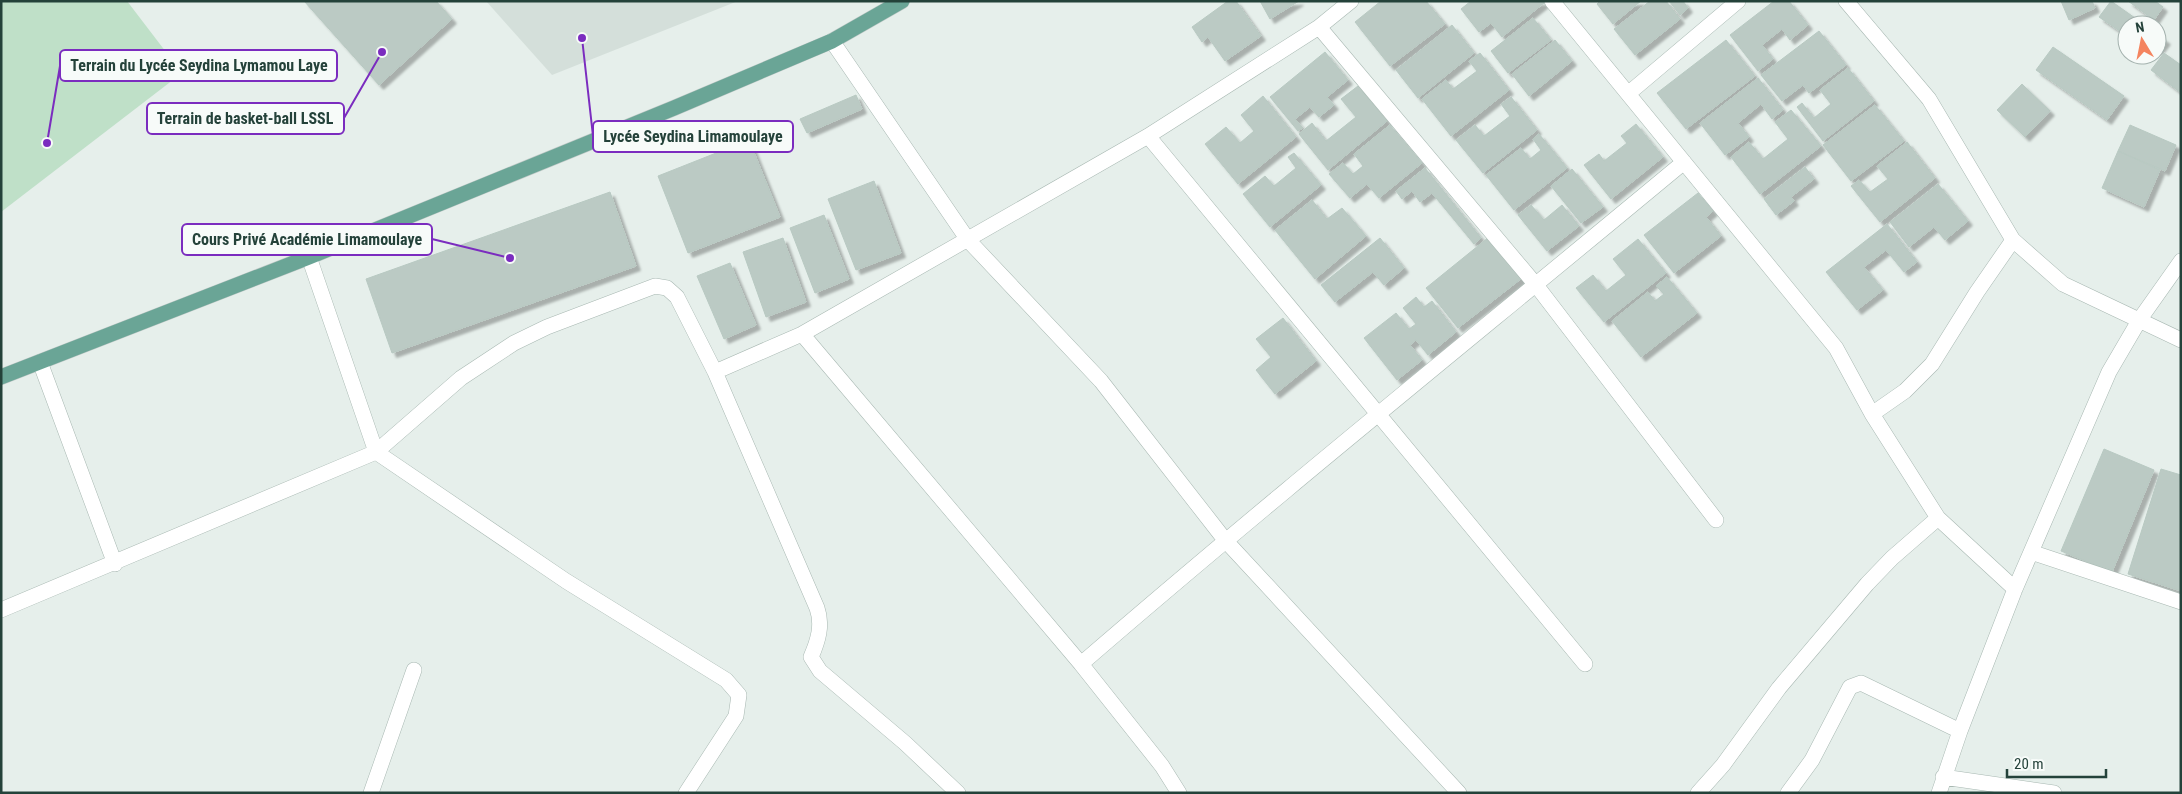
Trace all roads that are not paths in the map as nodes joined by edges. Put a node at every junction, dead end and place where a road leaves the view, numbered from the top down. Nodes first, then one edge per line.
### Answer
1 (902, 1) edge
2 (1351, 1) edge
3 (1552, 1) edge
4 (1738, 1) edge
5 (1846, 1) edge
6 (1334, 7) edge
7 (1319, 27) junction
8 (832, 41) junction
9 (1629, 93) junction
10 (1148, 136) junction
11 (1684, 162) junction
12 (968, 240) junction
13 (2013, 240) junction
14 (309, 257) junction
15 (2181, 261) edge
16 (1536, 285) junction
17 (2140, 319) junction
18 (802, 334) junction
19 (2181, 340) edge
20 (40, 362) junction
21 (715, 372) junction
22 (1, 377) edge
23 (1872, 414) junction
24 (1379, 415) junction
25 (376, 452) junction
26 (1938, 518) junction
27 (1716, 520) dead end
28 (1225, 540) junction
29 (2032, 552) junction
30 (115, 564) junction
31 (2016, 589) junction
32 (2181, 602) edge
33 (1, 610) edge
34 (1081, 664) junction
35 (1585, 664) dead end
36 (414, 670) dead end
37 (1960, 731) junction
38 (1943, 777) junction
39 (371, 793) edge
40 (686, 793) edge
41 (958, 793) edge
42 (1179, 793) edge
43 (1459, 793) edge
44 (1698, 793) edge
45 (1788, 793) edge
46 (1939, 793) edge
47 (2054, 793) edge

1 - 8 main road
2 - 6 street
3 - 9 street
4 - 9 street
5 - 13 street
6 - 7 street
7 - 10 street
7 - 16 street
8 - 12 street
8 - 14 main road
9 - 11 street
10 - 12 street
10 - 24 street
11 - 16 street
11 - 23 street
12 - 18 street
12 - 28 street
13 - 17 street
13 - 23 street
14 - 20 main road
14 - 25 street
15 - 17 street
16 - 24 street
16 - 27 street
17 - 19 street
17 - 29 street
18 - 21 street
18 - 34 street
20 - 22 main road
20 - 30 street
21 - 25 street
21 - 41 street
23 - 26 street
24 - 28 street
24 - 35 street
25 - 30 street
25 - 40 street
26 - 31 street
26 - 44 street
28 - 34 street
28 - 43 street
29 - 31 street
29 - 32 street
30 - 33 street
31 - 37 street
34 - 42 street
36 - 39 street
37 - 38 street
37 - 45 street
38 - 46 street
38 - 47 street

